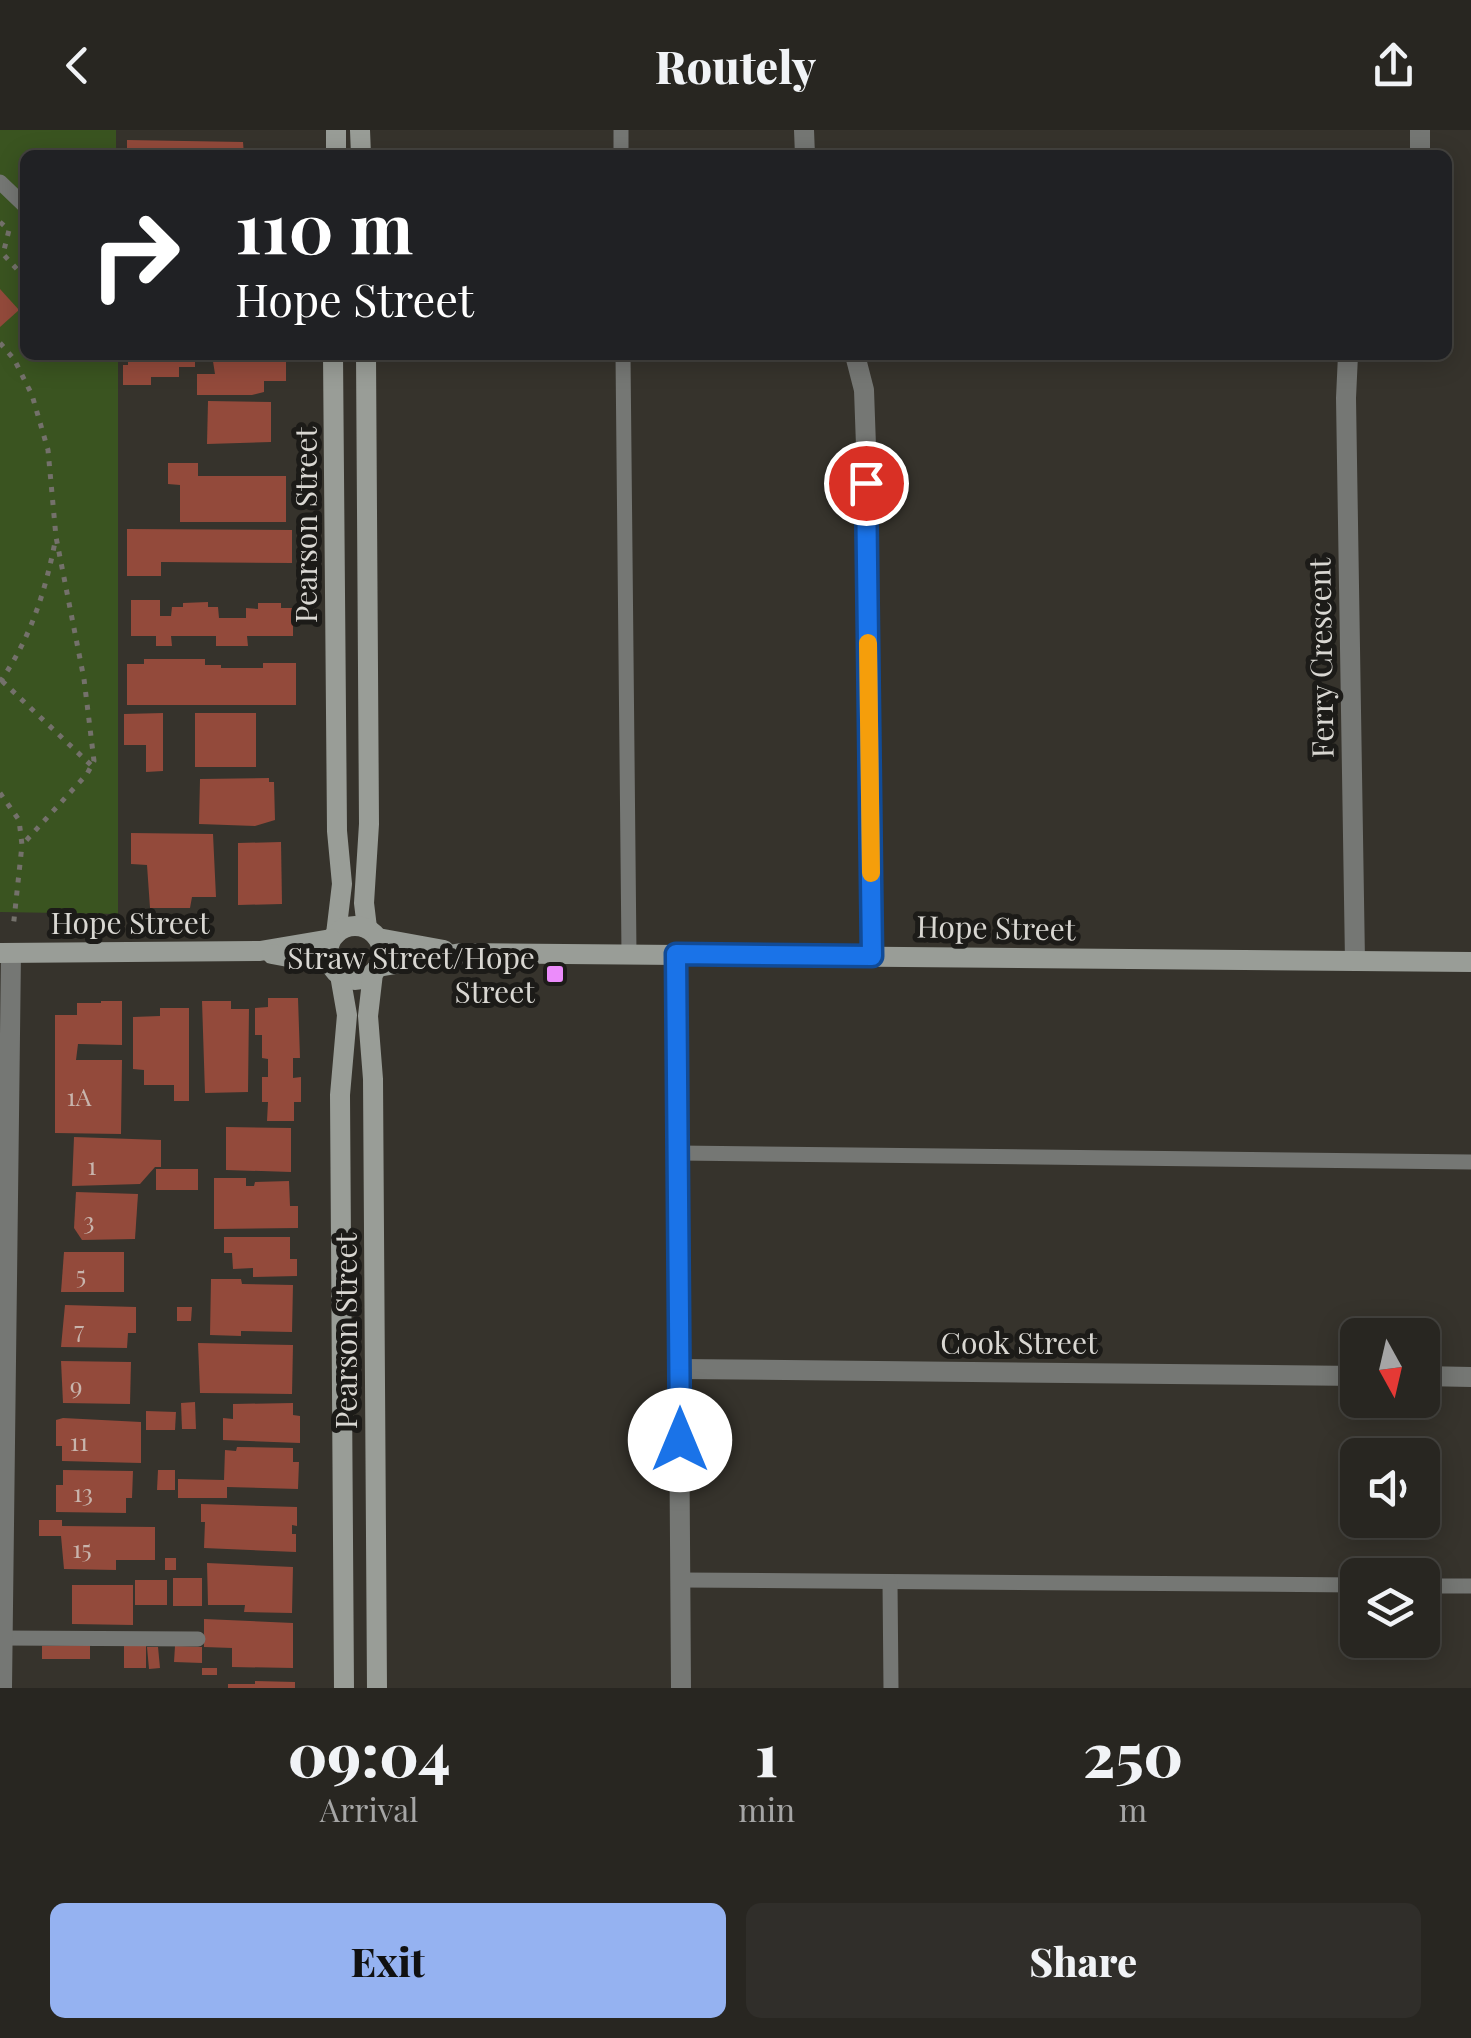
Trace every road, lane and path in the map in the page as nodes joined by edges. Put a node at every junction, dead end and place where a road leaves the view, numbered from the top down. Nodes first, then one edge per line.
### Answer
1 (0, 182) edge
2 (20, 201) edge
3 (0, 222) edge
4 (20, 273) edge
5 (0, 344) edge
6 (333, 360) edge
7 (366, 360) edge
8 (623, 360) edge
9 (855, 360) edge
10 (1348, 360) edge
11 (56, 537) junction
12 (1, 681) edge
13 (92, 766) junction
14 (0, 793) edge
15 (22, 845) junction
16 (372, 933) junction
17 (334, 937) junction
18 (260, 952) junction
19 (461, 953) junction
20 (5, 954) edge
21 (629, 954) junction
22 (676, 954) junction
23 (872, 956) junction
24 (1355, 961) junction
25 (1471, 962) edge
26 (336, 970) junction
27 (375, 970) junction
28 (4, 1126) edge
29 (678, 1152) junction
30 (1471, 1162) edge
31 (680, 1370) junction
32 (1340, 1376) edge
33 (1440, 1376) edge
34 (1471, 1377) edge
35 (681, 1580) junction
36 (890, 1582) junction
37 (1340, 1585) edge
38 (1440, 1586) edge
39 (1471, 1586) edge
40 (1, 1638) edge
41 (198, 1639) dead end
42 (2, 1688) edge
43 (344, 1688) edge
44 (377, 1688) edge
45 (681, 1688) edge
46 (891, 1688) edge

1 - 2 lane
3 - 4 path
5 - 11 path
6 - 17 street, Pearson Street
7 - 16 street, Pearson Street
8 - 21 lane
9 - 23 street
10 - 24 street, Ferry Crescent
11 - 12 path
11 - 13 path
12 - 13 path
13 - 15 path
14 - 15 path
15 - 20 path
16 - 17 street
16 - 19 street, Hope Street
16 - 27 street
17 - 18 street, Hope Street
17 - 26 street
18 - 20 street, Hope Street
18 - 26 street, Hope Street
19 - 21 street, Hope Street
19 - 27 street, Hope Street
20 - 28 street
21 - 22 street, Hope Street
22 - 23 street, Hope Street
22 - 29 street
23 - 24 street, Hope Street
24 - 25 street, Hope Street
26 - 27 street
26 - 43 street, Pearson Street
27 - 44 street, Pearson Street
28 - 40 street
29 - 30 lane
29 - 31 street
31 - 32 street, Cook Street
31 - 35 street
33 - 34 street
35 - 36 lane
35 - 45 street
36 - 37 lane
36 - 46 lane
38 - 39 lane
40 - 41 lane
40 - 42 street

